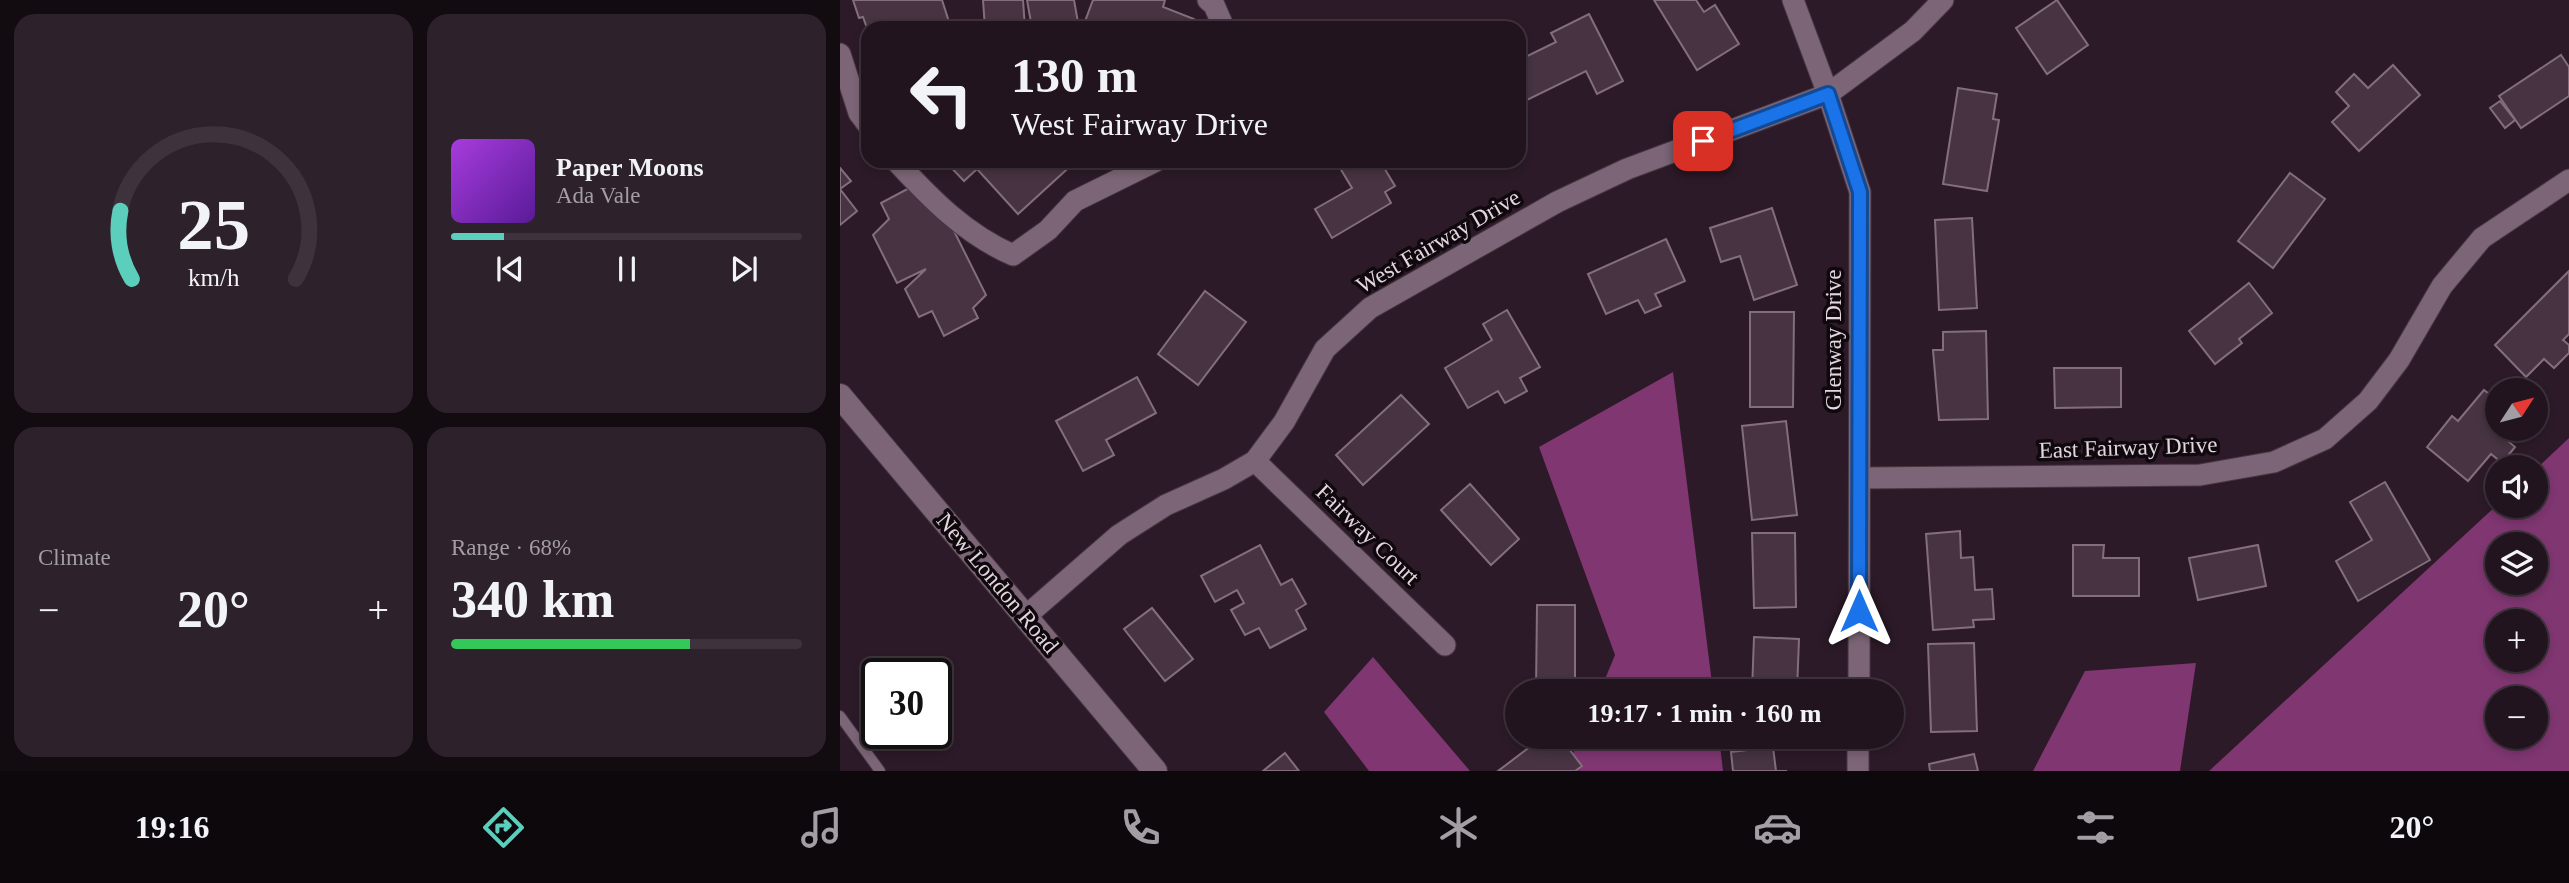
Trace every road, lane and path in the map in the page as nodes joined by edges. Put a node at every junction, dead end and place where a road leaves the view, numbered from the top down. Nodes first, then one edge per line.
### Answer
1 (1208, 0) edge
2 (1793, 0) edge
3 (1943, 0) edge
4 (1221, 21) edge
5 (840, 54) edge
6 (1828, 94) junction
7 (861, 116) edge
8 (902, 168) edge
9 (1142, 168) edge
10 (2569, 180) edge
11 (843, 406) edge
12 (1255, 461) junction
13 (1860, 478) junction
14 (1026, 617) junction
15 (1445, 645) dead end
16 (1858, 679) edge
17 (840, 716) edge
18 (1858, 749) edge
19 (880, 771) edge
20 (1155, 771) edge
21 (1858, 771) edge

1 - 4 street
2 - 6 street, Glenway Drive
3 - 6 street, West Fairway Drive
5 - 7 street
6 - 12 street, West Fairway Drive
6 - 13 street, Glenway Drive
8 - 9 street
10 - 13 street, East Fairway Drive
11 - 14 street, New London Road
12 - 14 street, West Fairway Drive
12 - 15 street, Fairway Court
13 - 16 street, Glenway Drive
14 - 20 street, New London Road
17 - 19 lane
18 - 21 street

